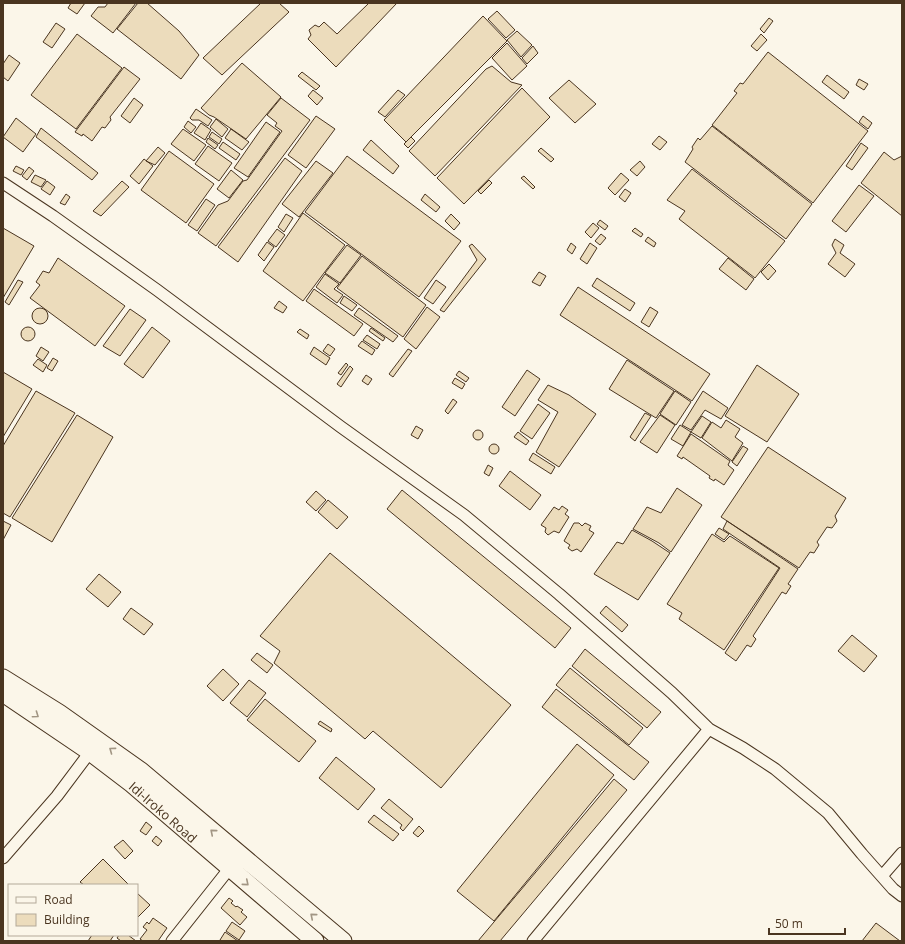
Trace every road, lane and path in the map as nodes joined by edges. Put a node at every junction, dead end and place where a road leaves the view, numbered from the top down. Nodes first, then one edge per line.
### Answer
1 (3, 183) edge
2 (3, 678) edge
3 (3, 693) edge
4 (709, 728) junction
5 (90, 752) junction
6 (902, 853) edge
7 (3, 858) edge
8 (229, 869) junction
9 (882, 876) junction
10 (902, 896) edge
11 (172, 941) edge
12 (314, 941) edge
13 (342, 941) edge
14 (533, 941) edge

1 - 4 street
13 -> 2 highway
3 -> 5 highway, Idi-Iroko Road
4 - 9 street
4 - 14 street
5 - 7 street
5 - 8 highway, Idi-Iroko Road
6 - 9 street
8 - 11 street
8 -> 12 highway, Idi-Iroko Road
9 - 10 street

